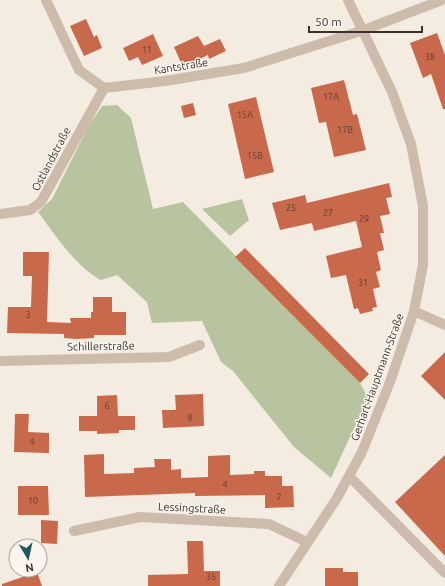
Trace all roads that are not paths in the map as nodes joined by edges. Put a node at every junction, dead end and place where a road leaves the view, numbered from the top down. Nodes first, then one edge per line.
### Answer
1 (46, 0) edge
2 (348, 0) edge
3 (442, 0) edge
4 (364, 30) junction
5 (104, 88) junction
6 (0, 214) edge
7 (414, 311) junction
8 (445, 325) edge
9 (200, 345) dead end
10 (0, 361) edge
11 (350, 476) junction
12 (74, 531) dead end
13 (307, 542) junction
14 (445, 573) edge
15 (279, 586) edge

1 - 5 street
2 - 4 street, Gerhart-Hauptmann-Straße
3 - 4 street, Kantstraße
4 - 5 street, Kantstraße
4 - 7 street, Gerhart-Hauptmann-Straße
5 - 6 street, Ostlandstraße
7 - 8 street
7 - 11 street, Gerhart-Hauptmann-Straße
9 - 10 street, Schillerstraße
11 - 13 street, Gerhart-Hauptmann-Straße
11 - 14 street
12 - 13 street, Lessingstraße
13 - 15 street, Gerhart-Hauptmann-Straße

